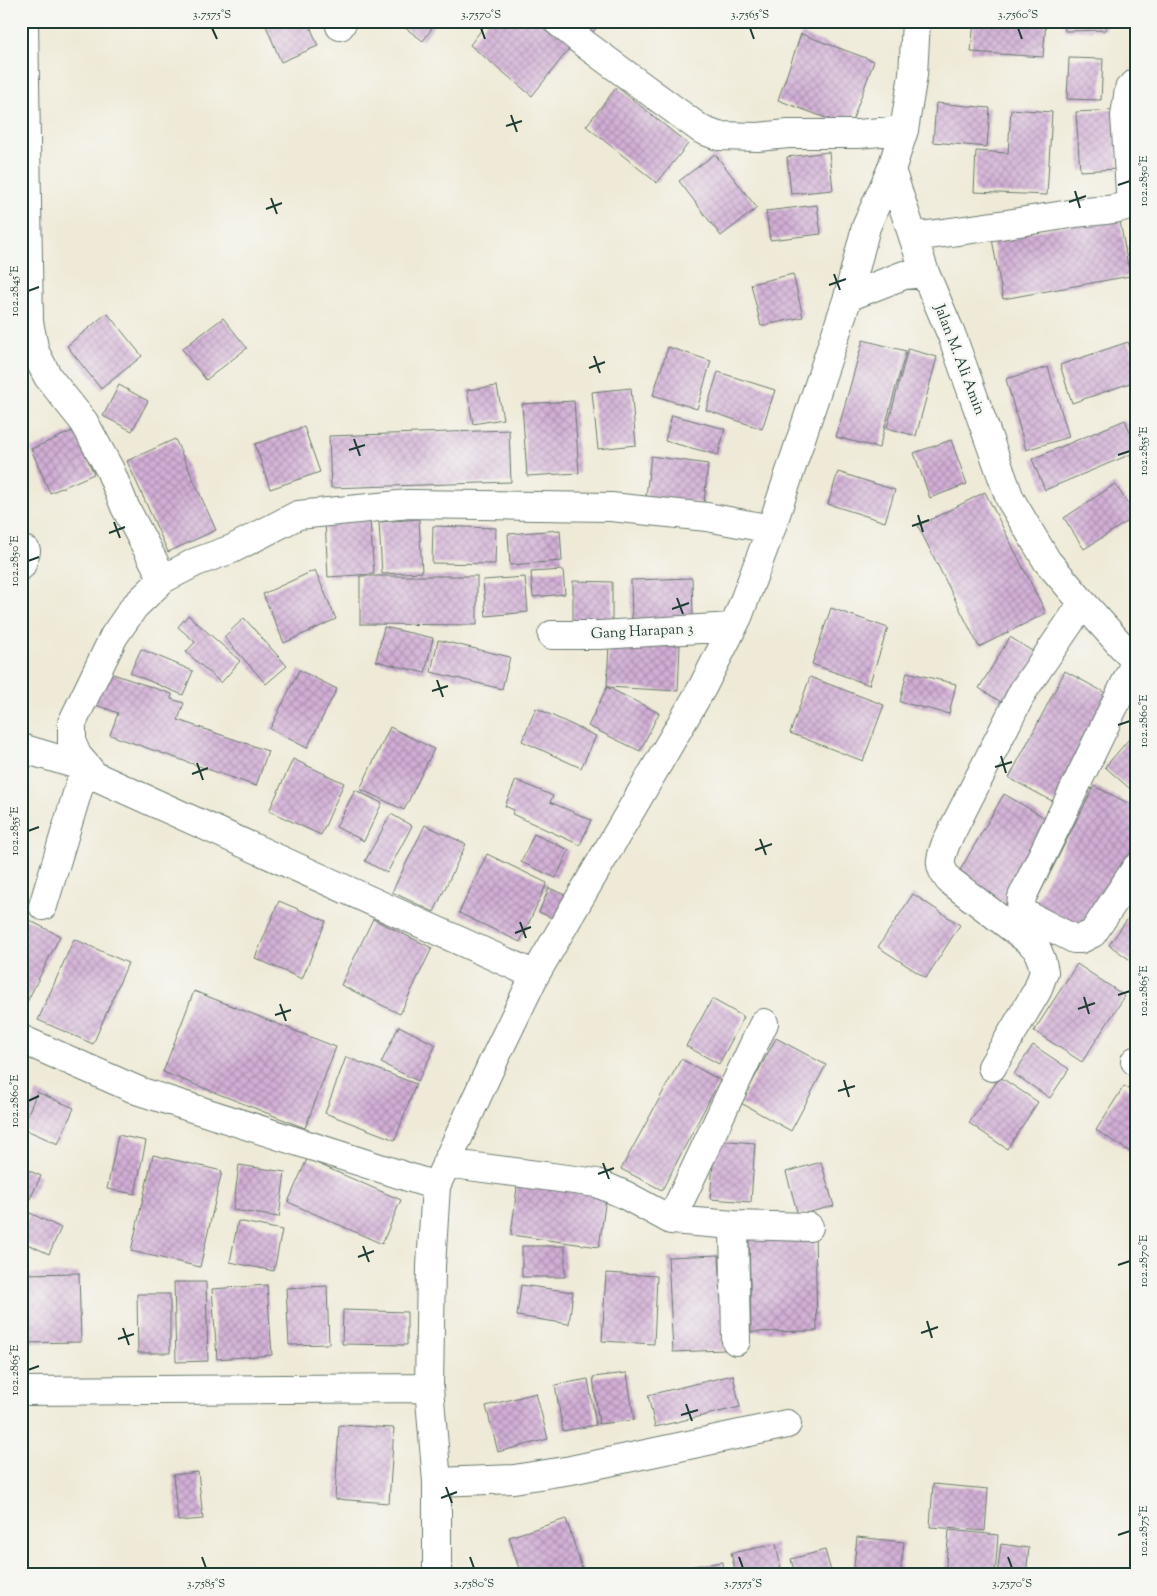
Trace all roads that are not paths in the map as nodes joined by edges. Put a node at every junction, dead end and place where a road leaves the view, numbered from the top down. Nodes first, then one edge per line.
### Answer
1 (24, 21) edge
2 (557, 21) edge
3 (916, 21) edge
4 (1136, 83) edge
5 (904, 130) junction
6 (891, 170) junction
7 (1134, 203) edge
8 (913, 237) junction
9 (924, 273) junction
10 (848, 297) junction
11 (771, 529) junction
12 (163, 579) junction
13 (1083, 603) junction
14 (733, 627) junction
15 (552, 635) dead end
16 (1136, 661) edge
17 (21, 748) edge
18 (85, 766) junction
19 (1136, 868) edge
20 (43, 906) dead end
21 (535, 976) junction
22 (764, 1022) dead end
23 (21, 1039) edge
24 (992, 1067) dead end
25 (441, 1174) junction
26 (671, 1220) junction
27 (734, 1225) junction
28 (809, 1228) dead end
29 (736, 1341) dead end
30 (430, 1388) junction
31 (21, 1391) edge
32 (787, 1424) dead end
33 (437, 1482) junction
34 (437, 1575) edge

1 - 12 street
2 - 5 street
3 - 5 street
4 - 7 street
5 - 6 street
6 - 8 street, Jalan M. Ali Amin
6 - 10 street
7 - 8 street
8 - 9 street, Jalan M. Ali Amin
9 - 10 street
9 - 13 street, Jalan M. Ali Amin
10 - 11 street
11 - 12 street
11 - 14 street
12 - 18 street
13 - 16 street, Jalan M. Ali Amin
13 - 24 street
14 - 15 street, Gang Harapan 3
14 - 21 street
16 - 19 street
17 - 18 street
18 - 20 street
18 - 21 street
21 - 25 street
22 - 26 street
23 - 25 street
25 - 26 street
25 - 30 street
26 - 27 street
27 - 28 street
27 - 29 street
30 - 31 street
30 - 33 street
32 - 33 street
33 - 34 street

